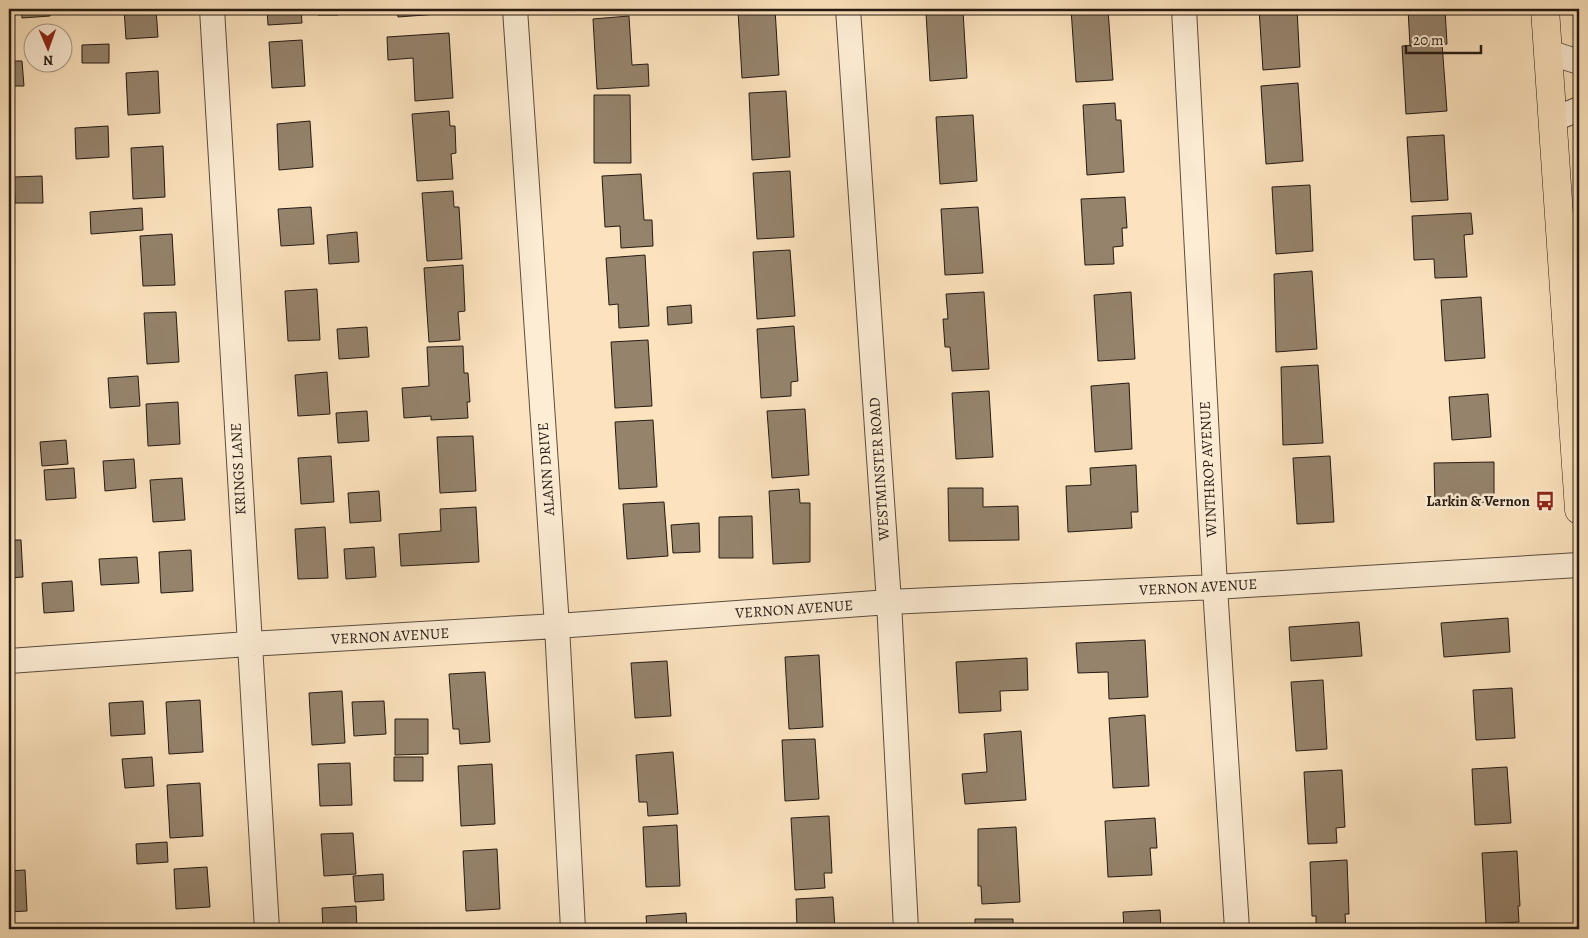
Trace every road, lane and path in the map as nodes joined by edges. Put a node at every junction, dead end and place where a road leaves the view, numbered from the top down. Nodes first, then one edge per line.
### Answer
1 (212, 9) edge
2 (515, 9) edge
3 (848, 9) edge
4 (1184, 9) edge
5 (1545, 9) edge
6 (1548, 52) junction
7 (1579, 62) edge
8 (1579, 109) edge
9 (1552, 120) junction
10 (1579, 510) edge
11 (1579, 565) edge
12 (1214, 587) junction
13 (888, 602) junction
14 (557, 626) junction
15 (248, 644) junction
16 (9, 661) edge
17 (267, 929) edge
18 (573, 929) edge
19 (906, 929) edge
20 (1237, 929) edge

1 - 15 street, KRINGS LANE
2 - 14 street, ALANN DRIVE
3 - 13 street, WESTMINSTER ROAD
4 - 12 street, WINTHROP AVENUE
5 - 6 main road
6 - 7 street
6 - 9 main road
8 - 9 street
9 - 10 main road
11 - 12 street, VERNON AVENUE
12 - 13 street, VERNON AVENUE
12 - 20 street, WINTHROP AVENUE
13 - 14 street, VERNON AVENUE
13 - 19 street, WESTMINSTER ROAD
14 - 15 street, VERNON AVENUE
14 - 18 street, ALANN DRIVE
15 - 16 street, VERNON AVENUE
15 - 17 street, KRINGS LANE

